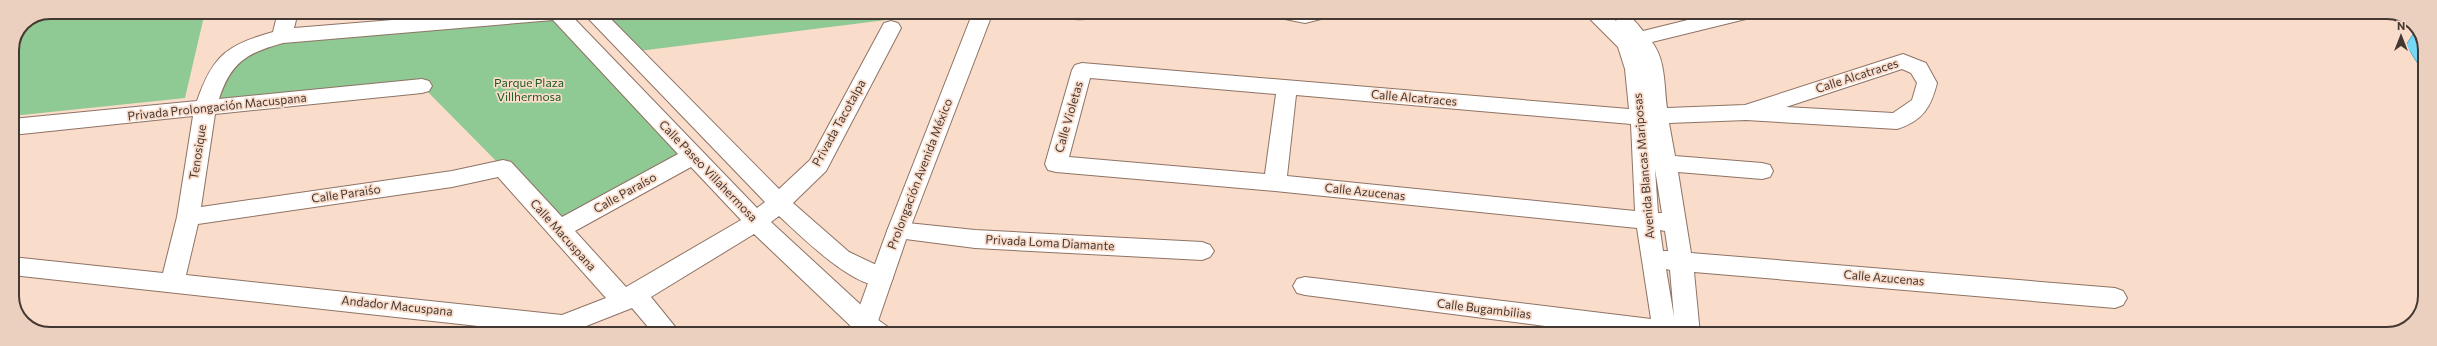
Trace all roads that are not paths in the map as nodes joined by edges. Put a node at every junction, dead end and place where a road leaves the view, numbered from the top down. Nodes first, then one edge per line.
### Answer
1 (286, 19) edge
2 (477, 19) edge
3 (563, 19) edge
4 (598, 19) edge
5 (980, 19) edge
6 (1602, 19) edge
7 (1621, 19) edge
8 (1718, 19) edge
9 (606, 28) junction
10 (891, 28) dead end
11 (282, 36) junction
12 (1638, 38) junction
13 (582, 39) junction
14 (1080, 76) joint
15 (422, 86) dead end
16 (1286, 93) junction
17 (205, 108) junction
18 (1746, 112) junction
19 (1650, 123) junction
20 (19, 126) edge
21 (692, 156) junction
22 (1665, 163) junction
23 (1056, 164) joint
24 (503, 168) joint
25 (1762, 171) dead end
26 (1275, 183) junction
27 (779, 203) junction
28 (188, 217) junction
29 (756, 222) junction
30 (1647, 222) junction
31 (1673, 223) junction
32 (558, 230) junction
33 (898, 231) junction
34 (1202, 252) dead end
35 (1653, 259) junction
36 (1681, 261) junction
37 (19, 267) edge
38 (881, 278) junction
39 (172, 282) junction
40 (1305, 286) dead end
41 (629, 297) junction
42 (2115, 298) dead end
43 (661, 327) edge
44 (862, 327) edge
45 (867, 327) edge
46 (1629, 327) edge
47 (1674, 327) edge
48 (1676, 327) edge

1 - 11 street
2 - 11 street, Tenosique
3 - 13 street, Calle Paseo Villahermosa
4 - 9 street
5 - 33 street, Prolongación Avenida México
6 - 19 street, Avenida Blancas Mariposas
7 - 12 street, Avenida Blancas Mariposas
8 - 12 street
9 - 13 street
9 - 27 street
10 - 27 street, Privada Tacotalpa
11 - 17 street, Tenosique
12 - 19 street, Avenida Blancas Mariposas
13 - 21 street, Calle Paseo Villahermosa
14 - 16 street, Calle Alcatraces
14 - 23 street, Calle Violetas
15 - 17 street, Privada Prolongación Macuspana
16 - 19 street, Calle Alcatraces
16 - 26 street
17 - 20 street, Privada Prolongación Macuspana
17 - 28 street, Tenosique
18 - 18 street, Calle Alcatraces
18 - 19 street, Calle Alcatraces
19 - 22 street, Avenida Blancas Mariposas
19 - 30 street, Avenida Blancas Mariposas
21 - 29 street, Calle Paseo Villahermosa
21 - 32 street, Calle Paraíso
22 - 25 street
22 - 31 street, Avenida Blancas Mariposas
23 - 26 street, Calle Azucenas
24 - 28 street, Calle Paraiśo
24 - 32 street, Calle Macuspana
26 - 30 street, Calle Azucenas
27 - 29 street, Privada Tacotalpa
27 - 38 street
28 - 39 street, Tenosique
29 - 41 street, Andador Macuspana
29 - 44 street, Calle Paseo Villahermosa
30 - 31 street, Calle Azucenas
30 - 35 street, Avenida Blancas Mariposas
31 - 36 street, Avenida Blancas Mariposas
32 - 41 street, Calle Macuspana
33 - 34 street, Privada Loma Diamante
33 - 38 street, Prolongación Avenida México
35 - 36 street, Calle Azucenas
35 - 47 street, Avenida Blancas Mariposas
36 - 42 street, Calle Azucenas
36 - 48 street, Avenida Blancas Mariposas
37 - 39 street, Andador Macuspana
38 - 45 street, Prolongación Avenida México
39 - 41 street, Andador Macuspana
40 - 46 street, Calle Bugambilias
41 - 43 street, Calle Macuspana

